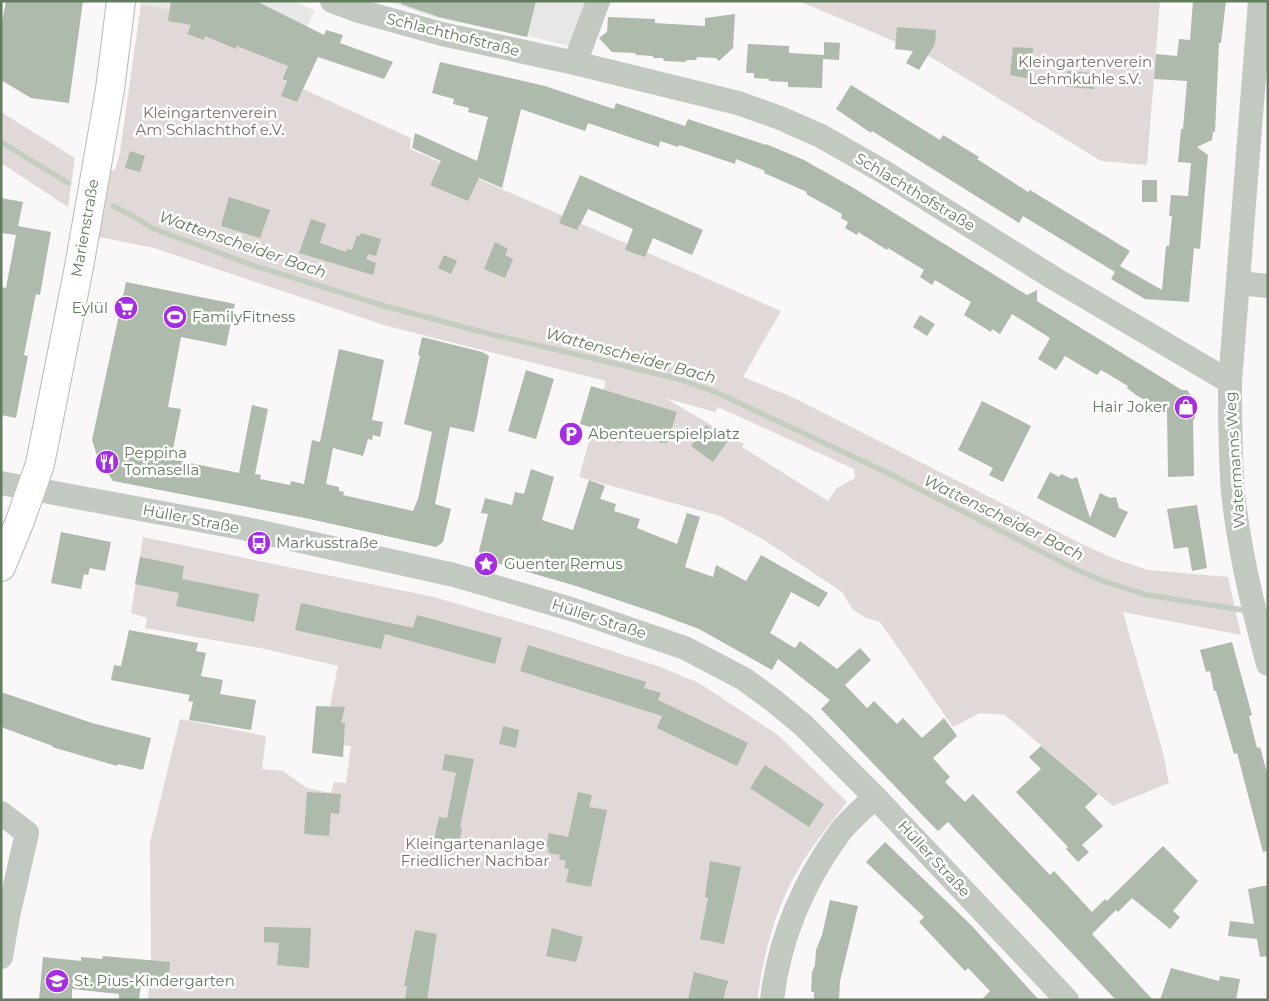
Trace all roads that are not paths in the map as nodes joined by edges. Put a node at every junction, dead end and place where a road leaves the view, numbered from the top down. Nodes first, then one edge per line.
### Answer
1 (121, 1) edge
2 (332, 1) edge
3 (598, 1) edge
4 (1260, 1) edge
5 (575, 63) junction
6 (1238, 283) junction
7 (1268, 286) edge
8 (1230, 382) junction
9 (1, 483) edge
10 (32, 488) junction
11 (1, 567) edge
12 (1268, 664) edge
13 (875, 797) junction
14 (1, 813) edge
15 (1, 957) edge
16 (772, 1000) edge
17 (1067, 1000) edge

1 - 10 main road, Marienstraße
2 - 5 street, Schlachthofstraße
3 - 5 street
4 - 6 street, Watermanns Weg
5 - 8 street, Schlachthofstraße
6 - 7 street
6 - 8 street, Watermanns Weg
8 - 12 street, Watermanns Weg
9 - 10 street, Hüller Straße
10 - 11 main road, Marienstraße
10 - 13 street, Hüller Straße
13 - 16 street
13 - 17 street, Hüller Straße
14 - 15 street

